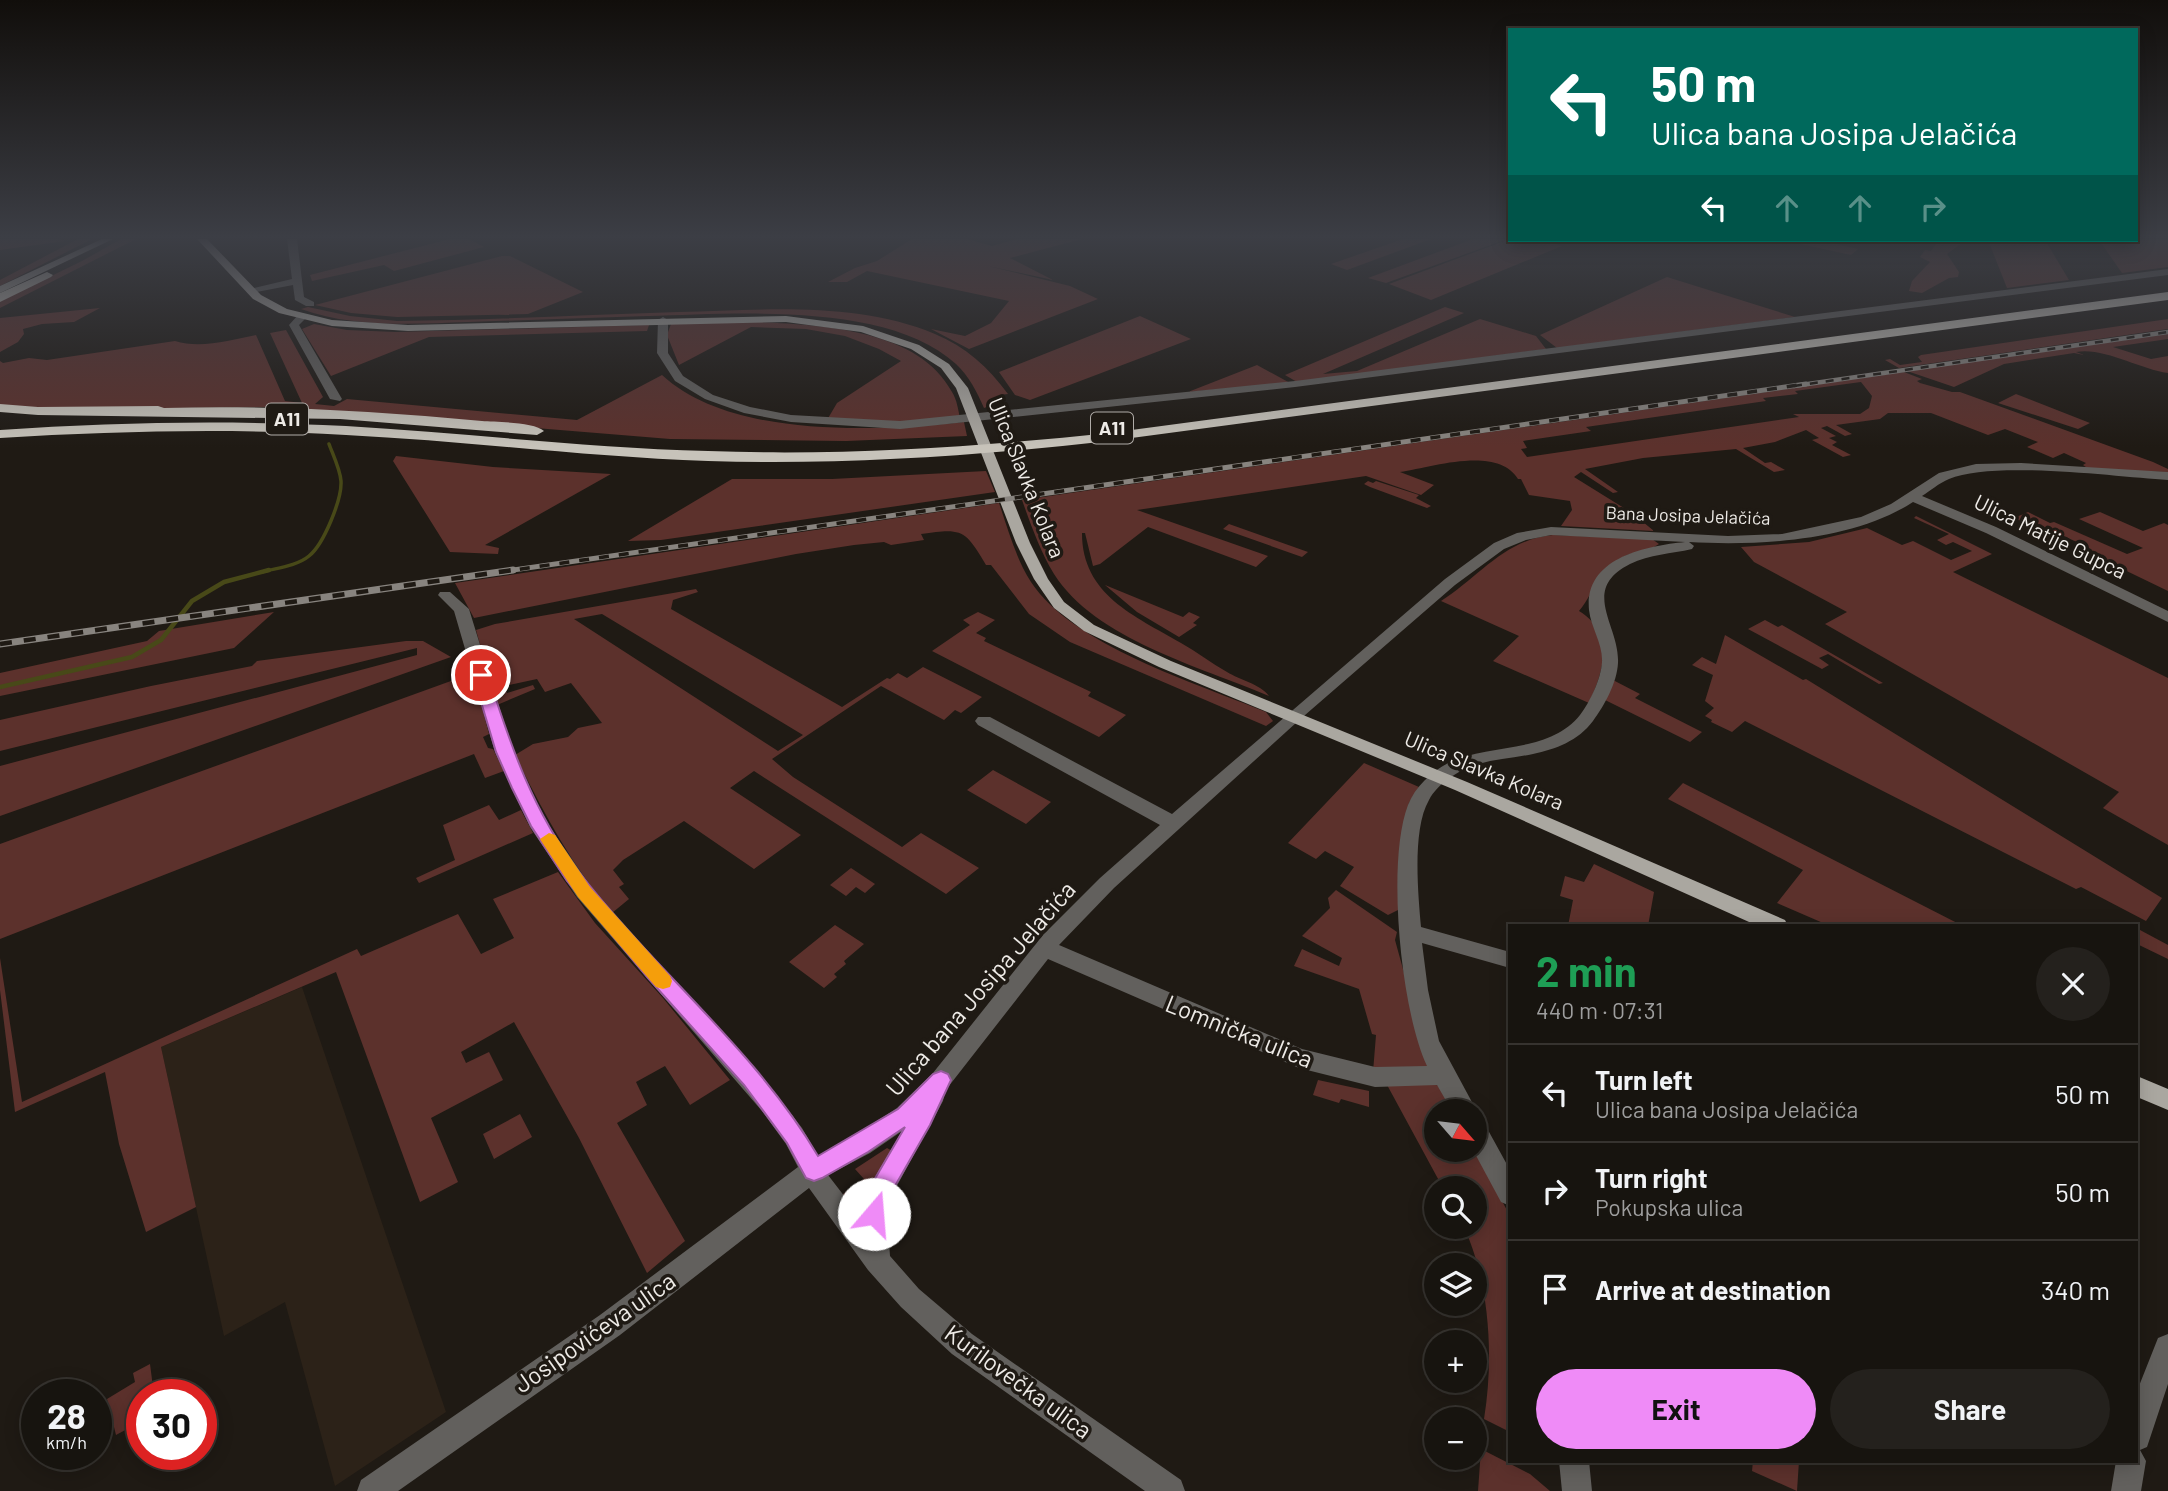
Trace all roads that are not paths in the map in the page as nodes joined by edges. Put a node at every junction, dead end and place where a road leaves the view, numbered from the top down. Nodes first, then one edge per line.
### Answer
1 (278, 309) edge
2 (1884, 309) edge
3 (2012, 309) edge
4 (2074, 309) edge
5 (302, 317) junction
6 (663, 320) junction
7 (336, 399) dead end
8 (0, 408) edge
9 (181, 411) junction
10 (0, 420) edge
11 (0, 426) edge
12 (0, 434) edge
13 (573, 439) junction
14 (0, 442) edge
15 (501, 442) junction
16 (2151, 476) junction
17 (2168, 476) edge
18 (2168, 484) edge
19 (1912, 497) junction
20 (1703, 539) junction
21 (1489, 552) joint
22 (445, 595) dead end
23 (2168, 617) edge
24 (1291, 718) junction
25 (984, 720) dead end
26 (1438, 777) junction
27 (1174, 824) junction
28 (1773, 924) edge
29 (1412, 932) junction
30 (1044, 948) junction
31 (1508, 959) edge
32 (1444, 1075) junction
33 (941, 1080) junction
34 (2138, 1086) edge
35 (1458, 1099) edge
36 (2168, 1100) edge
37 (1488, 1153) edge
38 (814, 1170) junction
39 (1508, 1190) edge
40 (877, 1261) junction
41 (2168, 1348) edge
42 (2138, 1433) edge
43 (1574, 1463) edge
44 (2131, 1463) edge
45 (372, 1491) edge
46 (1170, 1491) edge
47 (1577, 1491) edge
48 (2126, 1491) edge

1 - 5 main road, Ulica Slavka Kolara
2 - 6 street
3 - 13 highway, A11
4 - 15 highway, A11
5 - 6 main road, Ulica Slavka Kolara
5 - 7 street
6 - 24 main road, Ulica Slavka Kolara
8 - 9 highway
9 - 10 highway
9 - 13 highway
11 - 13 highway, A11
12 - 15 highway, A11
14 - 15 highway
16 - 17 street, Bana Josipa Jelačića
16 - 18 street
16 - 19 street, Bana Josipa Jelačića
19 - 20 street, Bana Josipa Jelačića
19 - 23 street, Ulica Matije Gupca
20 - 21 street, Bana Josipa Jelačića
20 - 26 street
21 - 24 street, Ulica bana Josipa Jelačića
22 - 38 street, Kurilovečka ulica
24 - 26 main road, Ulica Slavka Kolara
24 - 27 street, Ulica bana Josipa Jelačića
25 - 27 street
26 - 28 main road, Ulica Slavka Kolara
26 - 29 street
27 - 30 street, Ulica bana Josipa Jelačića
29 - 31 street
29 - 32 street
30 - 32 street, Lomnička ulica
30 - 33 street, Ulica bana Josipa Jelačića
32 - 35 street
33 - 38 street, Ulica bana Josipa Jelačića
33 - 40 street
34 - 36 main road
37 - 39 street
38 - 40 street, Kurilovečka ulica
38 - 45 street, Josipovićeva ulica
40 - 46 street, Kurilovečka ulica
41 - 42 street
43 - 47 street
44 - 48 street

